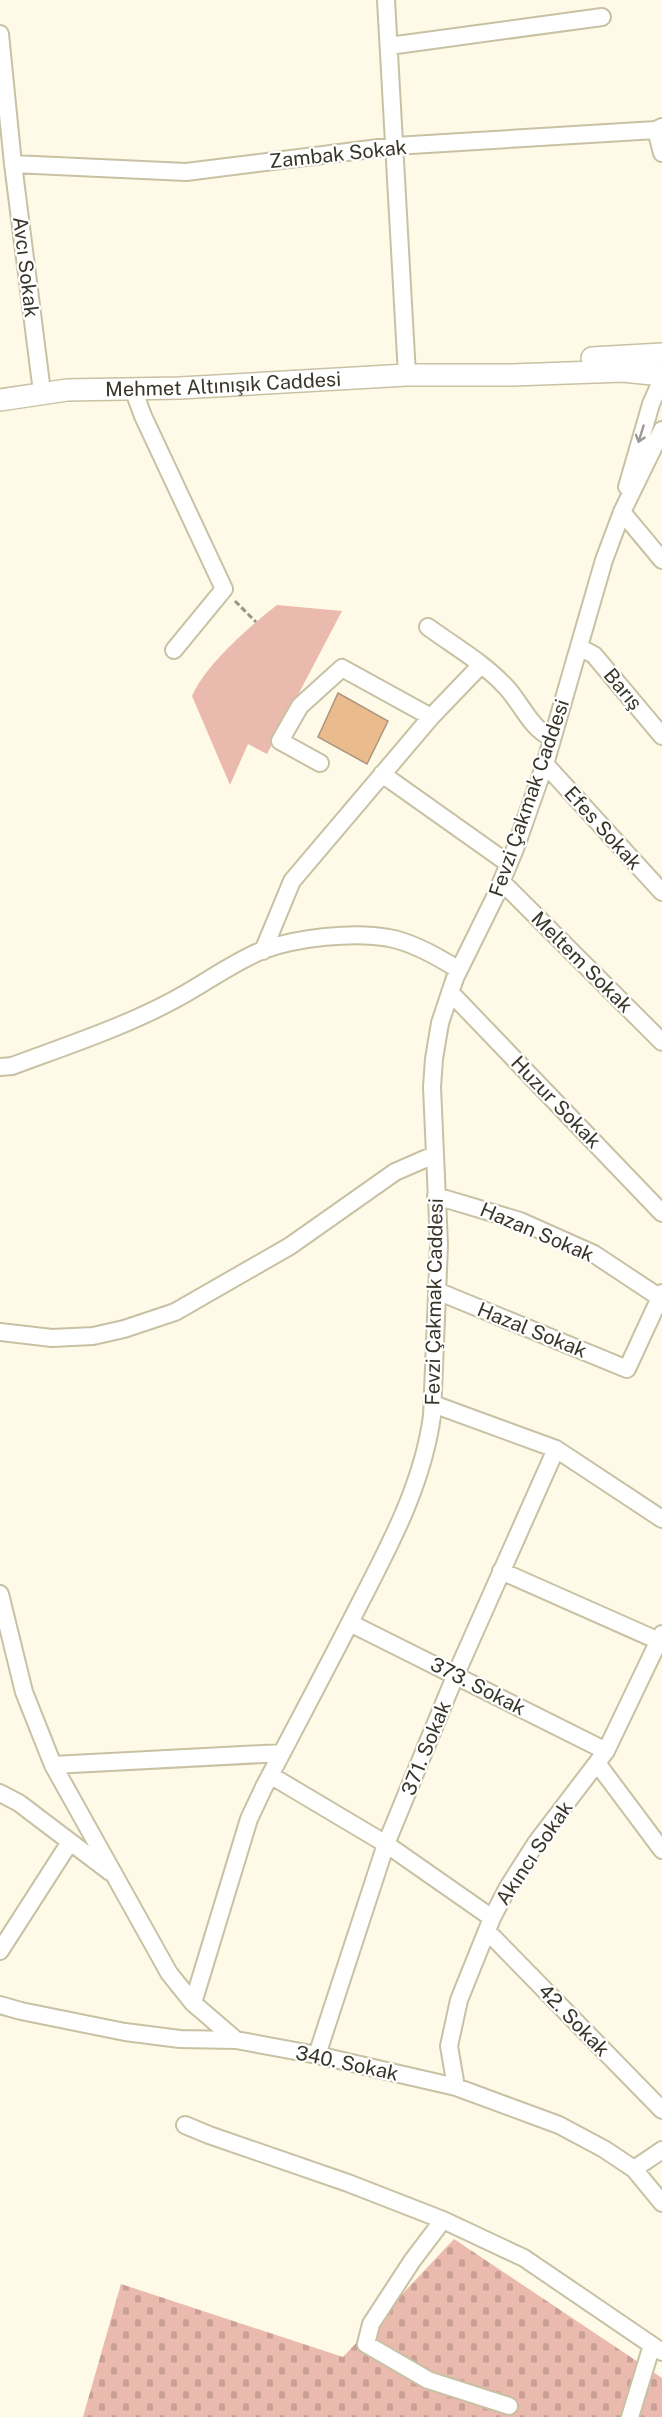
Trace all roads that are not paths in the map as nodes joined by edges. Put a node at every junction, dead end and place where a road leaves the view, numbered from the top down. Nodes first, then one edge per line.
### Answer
1 (386, 0) edge
2 (602, 17) dead end
3 (0, 34) edge
4 (389, 46) junction
5 (659, 128) edge
6 (394, 146) junction
7 (662, 153) edge
8 (13, 164) junction
9 (8, 193) edge
10 (662, 354) edge
11 (446, 374) junction
12 (407, 375) junction
13 (662, 377) edge
14 (133, 389) junction
15 (42, 392) junction
16 (0, 400) edge
17 (662, 430) edge
18 (622, 512) junction
19 (662, 560) edge
20 (428, 627) dead end
21 (579, 647) junction
22 (174, 650) dead end
23 (481, 665) junction
24 (431, 717) junction
25 (662, 736) edge
26 (552, 738) junction
27 (320, 763) dead end
28 (545, 764) junction
29 (382, 774) junction
30 (509, 864) junction
31 (502, 882) junction
32 (662, 892) edge
33 (263, 951) junction
34 (459, 970) junction
35 (450, 992) junction
36 (662, 1042) edge
37 (0, 1067) edge
38 (434, 1155) junction
39 (436, 1196) junction
40 (662, 1213) edge
41 (437, 1291) junction
42 (661, 1297) edge
43 (0, 1332) edge
44 (433, 1404) junction
45 (556, 1449) junction
46 (662, 1519) edge
47 (501, 1571) junction
48 (0, 1594) edge
49 (350, 1623) junction
50 (660, 1637) edge
51 (456, 1674) junction
52 (282, 1753) junction
53 (601, 1757) junction
54 (53, 1765) junction
55 (270, 1775) junction
56 (0, 1793) edge
57 (70, 1842) junction
58 (386, 1844) junction
59 (662, 1850) edge
60 (115, 1877) junction
61 (489, 1924) junction
62 (0, 1951) edge
63 (193, 2002) junction
64 (0, 2005) edge
65 (236, 2040) junction
66 (316, 2055) junction
67 (456, 2087) junction
68 (662, 2110) edge
69 (184, 2125) dead end
70 (662, 2150) edge
71 (634, 2169) junction
72 (662, 2203) edge
73 (443, 2220) junction
74 (657, 2349) edge
75 (509, 2406) dead end
76 (630, 2417) edge

1 - 4 street
2 - 4 street
3 - 8 street, Avcı Sokak
4 - 6 street
5 - 6 street, Zambak Sokak
5 - 7 street
6 - 8 street, Zambak Sokak
6 - 12 street
8 - 9 street, Avcı Sokak
9 - 15 street, Avcı Sokak
10 - 11 main road, Mehmet Altınışık Caddesi
11 - 12 main road, Mehmet Altınışık Caddesi
11 - 13 main road, Mehmet Altınışık Caddesi
12 - 14 main road, Mehmet Altınışık Caddesi
13 -> 18 street, Fevzi Çakmak Caddesi
14 - 15 main road, Mehmet Altınışık Caddesi
14 - 22 street
15 - 16 main road, Mehmet Altınışık Caddesi
17 - 18 street, Fevzi Çakmak Caddesi
18 - 19 street
18 - 21 street, Fevzi Çakmak Caddesi
20 - 23 street
21 - 25 street, Barış
21 - 26 street, Fevzi Çakmak Caddesi
23 - 24 street
23 - 26 street
24 - 27 street
24 - 29 street
26 - 28 street, Fevzi Çakmak Caddesi
28 - 30 street, Fevzi Çakmak Caddesi
28 - 32 street, Efes Sokak
29 - 30 street
29 - 33 street
30 - 31 street, Fevzi Çakmak Caddesi
31 - 34 street, Fevzi Çakmak Caddesi
31 - 36 street, Meltem Sokak
33 - 34 street
33 - 37 street
34 - 35 street, Fevzi Çakmak Caddesi
35 - 38 street, Fevzi Çakmak Caddesi
35 - 40 street, Huzur Sokak
38 - 39 street, Fevzi Çakmak Caddesi
38 - 43 street
39 - 41 street, Fevzi Çakmak Caddesi
39 - 42 street, Hazan Sokak
41 - 42 street, Hazal Sokak
41 - 44 street, Fevzi Çakmak Caddesi
44 - 45 street
44 - 49 street, Fevzi Çakmak Caddesi
45 - 46 street
45 - 47 street, 371. Sokak
47 - 50 street
47 - 51 street, 371. Sokak
48 - 54 street
49 - 51 street, 373. Sokak
49 - 52 street, Fevzi Çakmak Caddesi
50 - 53 street, Akıncı Sokak
51 - 53 street, 373. Sokak
51 - 58 street, 371. Sokak
52 - 54 street
52 - 55 street, Fevzi Çakmak Caddesi
53 - 59 street
53 - 61 street, Akıncı Sokak
54 - 60 street
55 - 58 street, 42. Sokak
55 - 63 street, Fevzi Çakmak Caddesi
56 - 57 street
57 - 60 street
57 - 62 street
58 - 61 street, 42. Sokak
58 - 66 street, 371. Sokak
60 - 63 street
61 - 67 street, Akıncı Sokak
61 - 68 street, 42. Sokak
63 - 65 street
64 - 65 street, 340. Sokak
65 - 66 street, 340. Sokak
66 - 67 street, 340. Sokak
67 - 71 street, 340. Sokak
69 - 73 street
70 - 71 street
71 - 72 street, 340. Sokak
73 - 74 street
73 - 75 street
74 - 76 street

